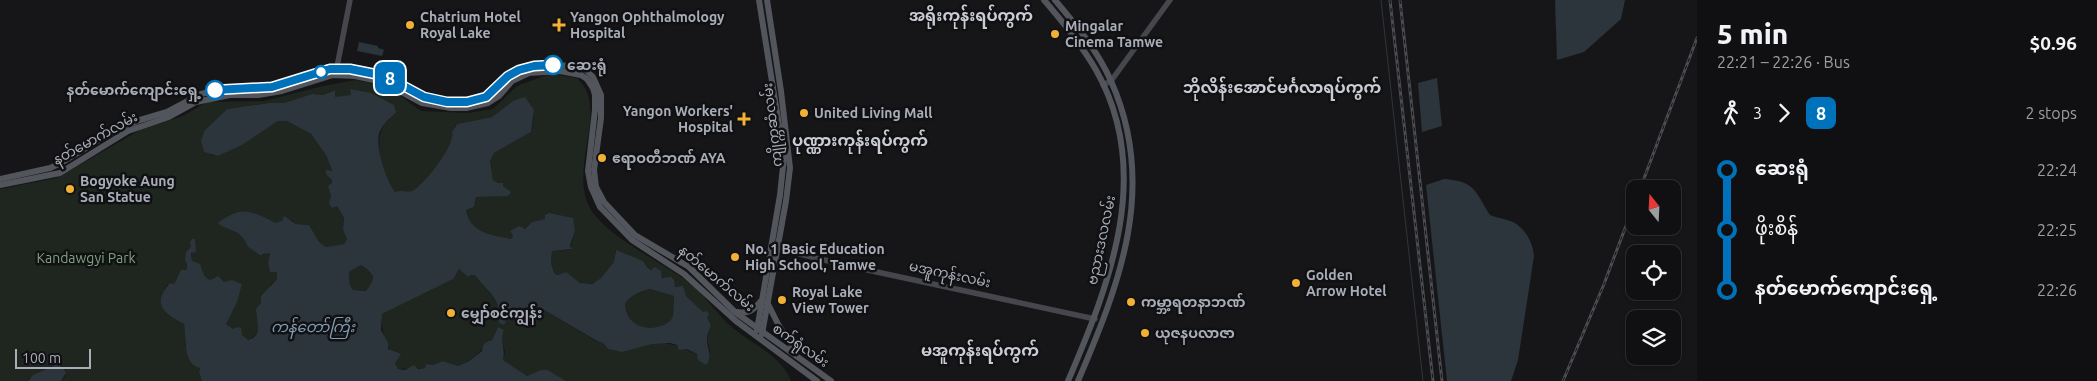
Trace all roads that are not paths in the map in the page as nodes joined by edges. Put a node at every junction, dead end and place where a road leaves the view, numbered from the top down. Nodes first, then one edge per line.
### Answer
1 (350, 0) edge
2 (759, 0) edge
3 (767, 0) edge
4 (1044, 0) edge
5 (1055, 0) edge
6 (1170, 0) edge
7 (336, 72) junction
8 (375, 76) junction
9 (1111, 81) junction
10 (1104, 85) junction
11 (90, 146) junction
12 (96, 151) junction
13 (0, 179) edge
14 (0, 185) edge
15 (771, 247) junction
16 (778, 248) junction
17 (764, 301) junction
18 (735, 312) junction
19 (1095, 319) junction
20 (760, 330) junction
21 (758, 338) junction
22 (798, 356) junction
23 (802, 369) junction
24 (821, 374) junction
25 (829, 380) edge
26 (805, 381) edge
27 (817, 381) edge
28 (1068, 381) edge
29 (1078, 381) edge

1 - 7 street
2 - 15 main road, ကျိုက္ကဆံလမ်း
3 - 16 main road, ကျိုက္ကဆံလမ်း
4 - 10 main road, ဗညားဒလလမ်း
5 - 9 main road, ဗညားဒလလမ်း
6 - 9 street
7 - 8 main road, နတ်မောက်လမ်း
7 - 11 main road, နတ်မောက်လမ်း
7 - 12 main road, နတ်မောက်လမ်း
8 - 18 main road, နတ်မောက်လမ်း
8 - 21 main road, နတ်မောက်လမ်း
9 - 10 street
9 - 29 main road, ဗညားဒလလမ်း
10 - 19 main road, ဗညားဒလလမ်း
11 - 12 main road
11 - 13 main road, နတ်မောက်လမ်း
12 - 14 main road, နတ်မောက်လမ်း
15 - 16 street, မအူကုန်းလမ်း
15 - 17 main road, ကျိုက္ကဆံလမ်း
16 - 17 main road, ကျိုက္ကဆံလမ်း
16 - 19 street, မအူကုန်းလမ်း
17 - 18 main road
17 - 20 main road
17 - 22 main road
18 - 20 main road, နတ်မောက်လမ်း
19 - 28 main road, ဗညားဒလလမ်း
20 - 21 main road
20 - 22 main road, စက်ရုံလမ်း
21 - 23 main road, စက်ရုံလမ်း
22 - 24 main road, စက်ရုံလမ်း
23 - 26 main road
23 - 27 main road, စက်ရုံလမ်း
24 - 25 main road, စက်ရုံလမ်း
24 - 27 street

